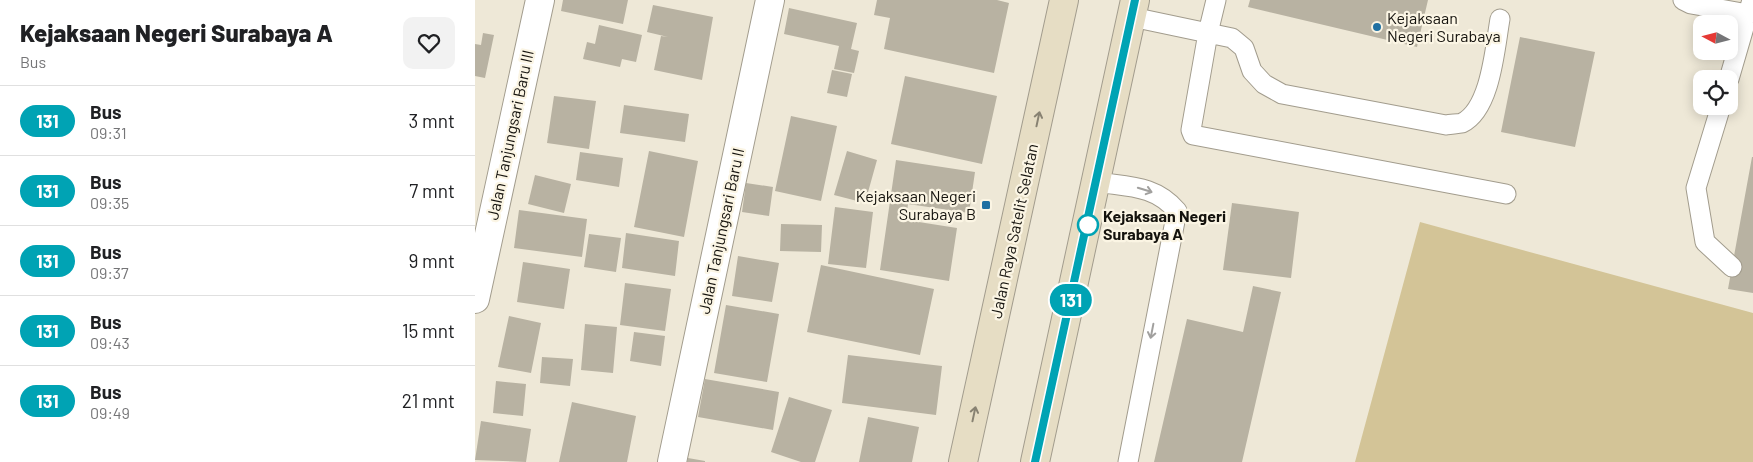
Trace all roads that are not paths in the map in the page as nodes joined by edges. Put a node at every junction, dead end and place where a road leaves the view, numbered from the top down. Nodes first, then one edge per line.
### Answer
1 (540, 0) edge
2 (771, 0) edge
3 (1064, 0) edge
4 (1216, 0) edge
5 (1683, 0) edge
6 (1750, 7) edge
7 (1134, 8) edge
8 (1500, 19) dead end
9 (1208, 33) junction
10 (1732, 70) edge
11 (1718, 115) edge
12 (1097, 182) junction
13 (1506, 194) dead end
14 (1732, 267) dead end
15 (475, 299) edge
16 (672, 462) edge
17 (963, 462) edge
18 (1035, 462) edge
19 (1128, 462) edge

1 - 15 street, Jalan Tanjungsari Baru III
2 - 16 street, Jalan Tanjungsari Baru II
17 -> 3 main road, Jalan Raya Satelit Selatan
4 - 9 lane
5 - 6 lane
6 - 10 lane
7 - 9 lane
7 - 12 main road
8 - 9 lane
9 - 13 lane
11 - 14 lane
12 - 18 main road
12 -> 19 lane

